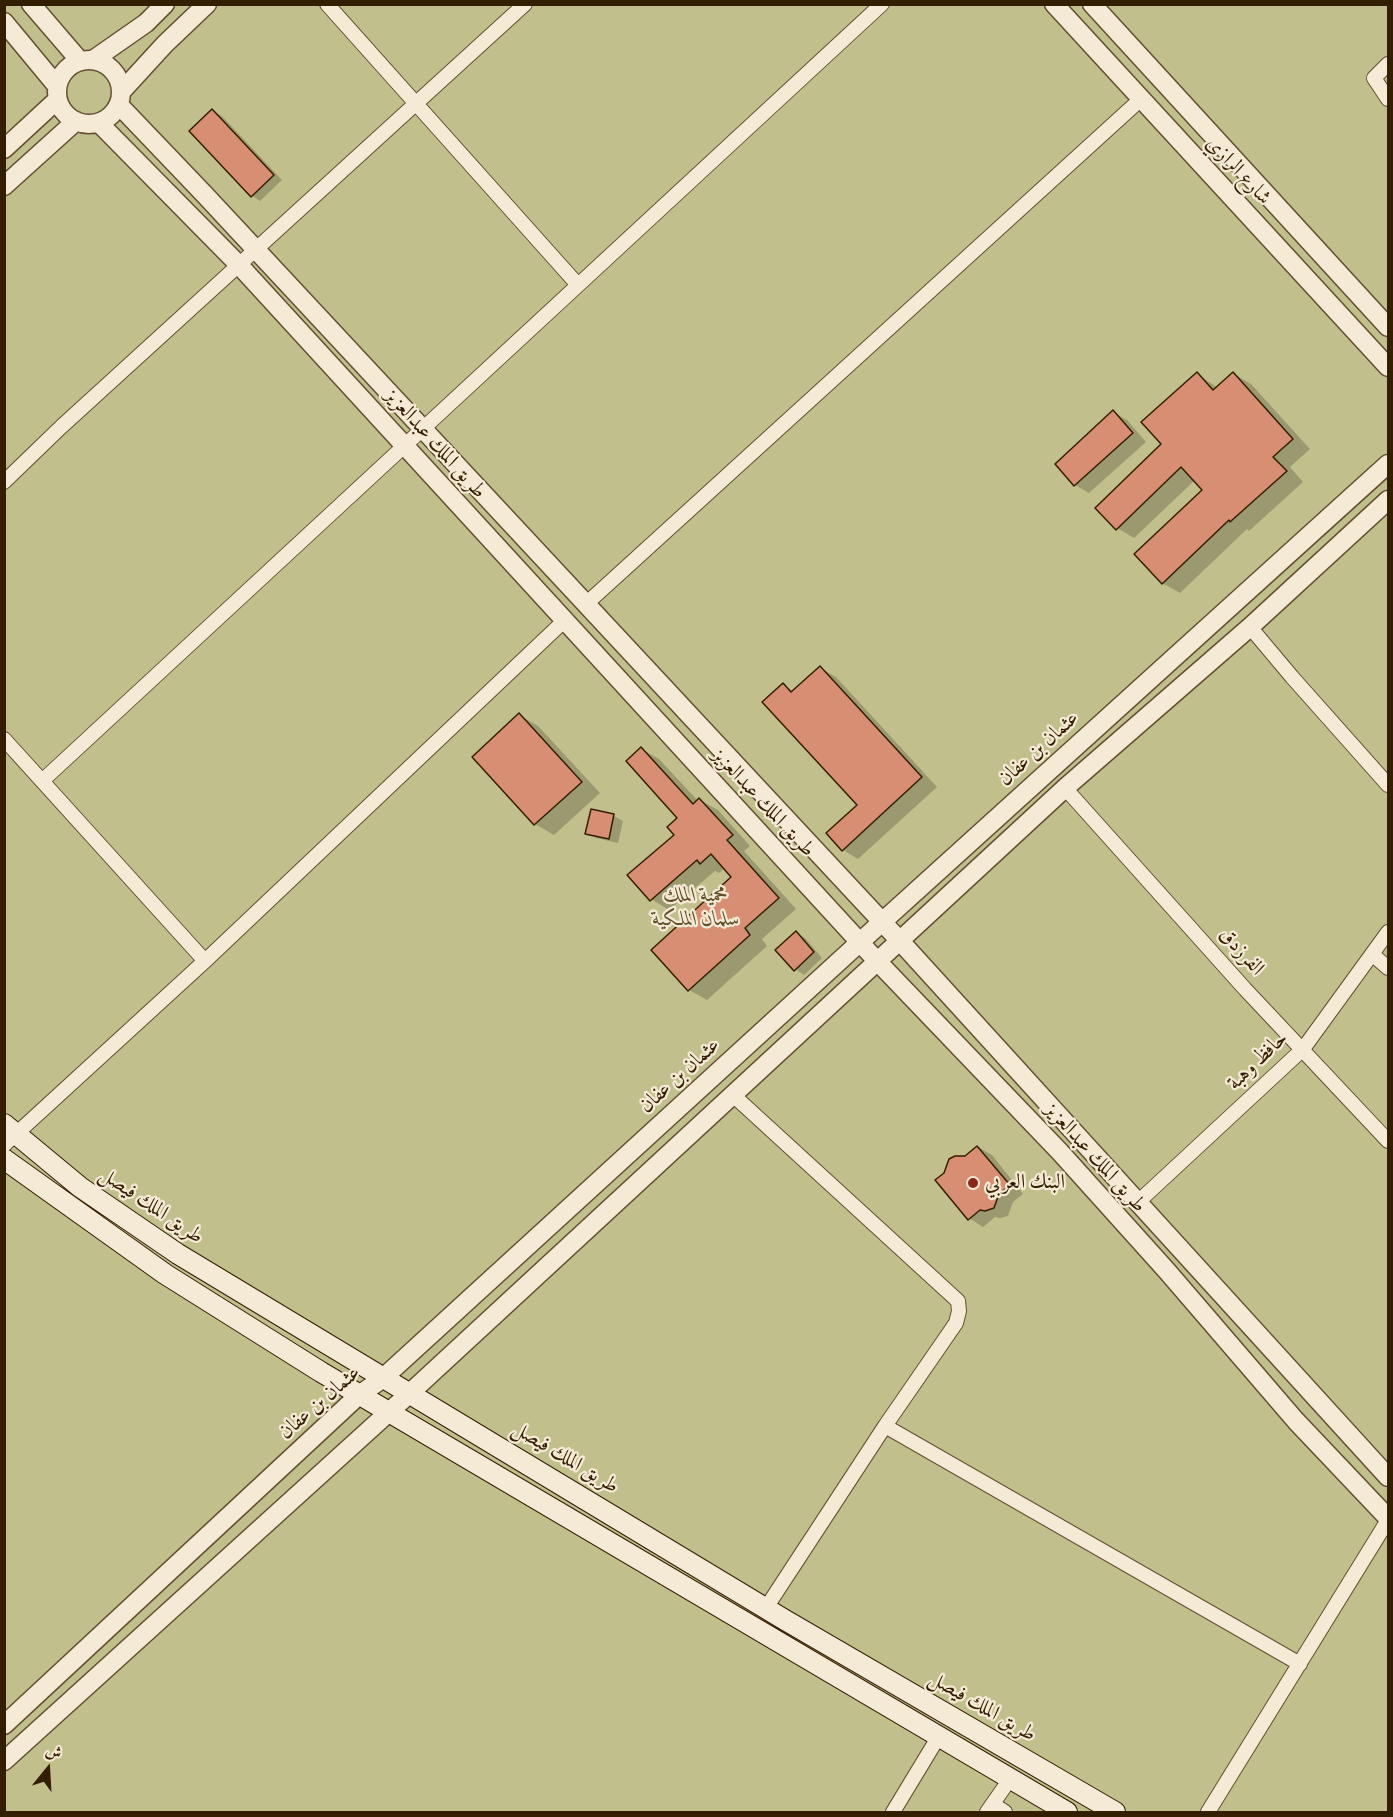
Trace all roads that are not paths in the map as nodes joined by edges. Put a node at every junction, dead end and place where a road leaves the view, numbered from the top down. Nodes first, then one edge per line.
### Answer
1 (31, 4) edge
2 (165, 4) edge
3 (207, 4) edge
4 (327, 4) edge
5 (525, 4) edge
6 (882, 4) edge
7 (1054, 4) edge
8 (1092, 4) edge
9 (4, 22) edge
10 (87, 61) junction
11 (1389, 64) edge
12 (57, 93) junction
13 (120, 99) junction
14 (1141, 99) junction
15 (1389, 99) edge
16 (416, 104) junction
17 (76, 122) junction
18 (99, 123) junction
19 (4, 149) edge
20 (4, 186) edge
21 (256, 250) junction
22 (239, 265) junction
23 (578, 285) junction
24 (1389, 327) edge
25 (1389, 367) edge
26 (422, 429) junction
27 (405, 445) junction
28 (1389, 464) edge
29 (4, 482) edge
30 (1389, 500) edge
31 (586, 604) junction
32 (565, 620) junction
33 (1250, 627) junction
34 (4, 739) edge
35 (42, 781) junction
36 (1389, 785) edge
37 (1065, 788) junction
38 (882, 921) junction
39 (1389, 932) edge
40 (860, 941) junction
41 (900, 941) junction
42 (1372, 954) junction
43 (205, 961) junction
44 (878, 961) junction
45 (1389, 968) edge
46 (1303, 1049) junction
47 (733, 1095) junction
48 (8, 1135) edge
49 (1389, 1141) edge
50 (4, 1159) edge
51 (1137, 1203) junction
52 (382, 1378) junction
53 (410, 1393) junction
54 (359, 1395) junction
55 (389, 1411) junction
56 (885, 1426) junction
57 (1389, 1477) edge
58 (1389, 1519) edge
59 (766, 1608) junction
60 (1300, 1664) junction
61 (4, 1725) edge
62 (939, 1736) junction
63 (4, 1761) edge
64 (1010, 1779) junction
65 (990, 1808) edge
66 (893, 1812) edge
67 (1005, 1812) edge
68 (1067, 1812) edge
69 (1115, 1812) edge
70 (1208, 1812) edge

1 - 10 street
2 - 10 street
3 - 13 street
4 - 16 street
5 - 16 street
6 - 23 street
7 - 14 street, شارع الرازي
8 - 24 street, شارع الرازي
9 - 12 street
10 - 12 street
10 - 13 street
11 - 15 street
12 - 17 street
12 - 19 street
13 - 18 street
13 - 21 street, طريق الملك عبدالعزيز
14 - 25 street, شارع الرازي
14 - 31 street
16 - 21 street
16 - 23 street
17 - 18 street
17 - 20 street
18 - 22 street, طريق الملك عبدالعزيز
21 - 22 street
21 - 26 street, طريق الملك عبدالعزيز
22 - 27 street, طريق الملك عبدالعزيز
22 - 29 street
23 - 26 street
26 - 27 street
26 - 31 street, طريق الملك عبدالعزيز
27 - 32 street, طريق الملك عبدالعزيز
27 - 35 street
28 - 38 street, عثمان بن عفان
30 - 33 street
31 - 38 street, طريق الملك عبدالعزيز
32 - 40 street, طريق الملك عبدالعزيز
32 - 43 street
33 - 36 street
33 - 37 street
34 - 35 street
35 - 43 street
37 - 41 street
37 - 46 street, الفرزدق
38 - 40 street, عثمان بن عفان
38 - 41 street, طريق الملك عبدالعزيز
39 - 42 street, حافظ وهبة
40 - 44 street, طريق الملك عبدالعزيز
40 - 52 street, عثمان بن عفان
41 - 44 street
41 - 51 street, طريق الملك عبدالعزيز
42 - 45 street
42 - 46 street, حافظ وهبة
43 - 48 street
44 - 47 street
44 - 58 street, طريق الملك عبدالعزيز
46 - 49 street, الفرزدق
46 - 51 street, حافظ وهبة
47 - 53 street
47 - 56 street
48 - 52 main road, طريق الملك فيصل
50 - 54 main road
51 - 57 street, طريق الملك عبدالعزيز
52 - 53 main road, طريق الملك فيصل
52 - 54 street, عثمان بن عفان
53 - 55 street
53 - 59 main road, طريق الملك فيصل
54 - 55 main road
54 - 61 street, عثمان بن عفان
55 - 62 main road
55 - 63 street
56 - 59 street
56 - 60 street
58 - 60 street
59 - 69 main road, طريق الملك فيصل
60 - 70 street
62 - 64 main road
62 - 66 street
64 - 65 street
64 - 68 main road
65 - 67 street

